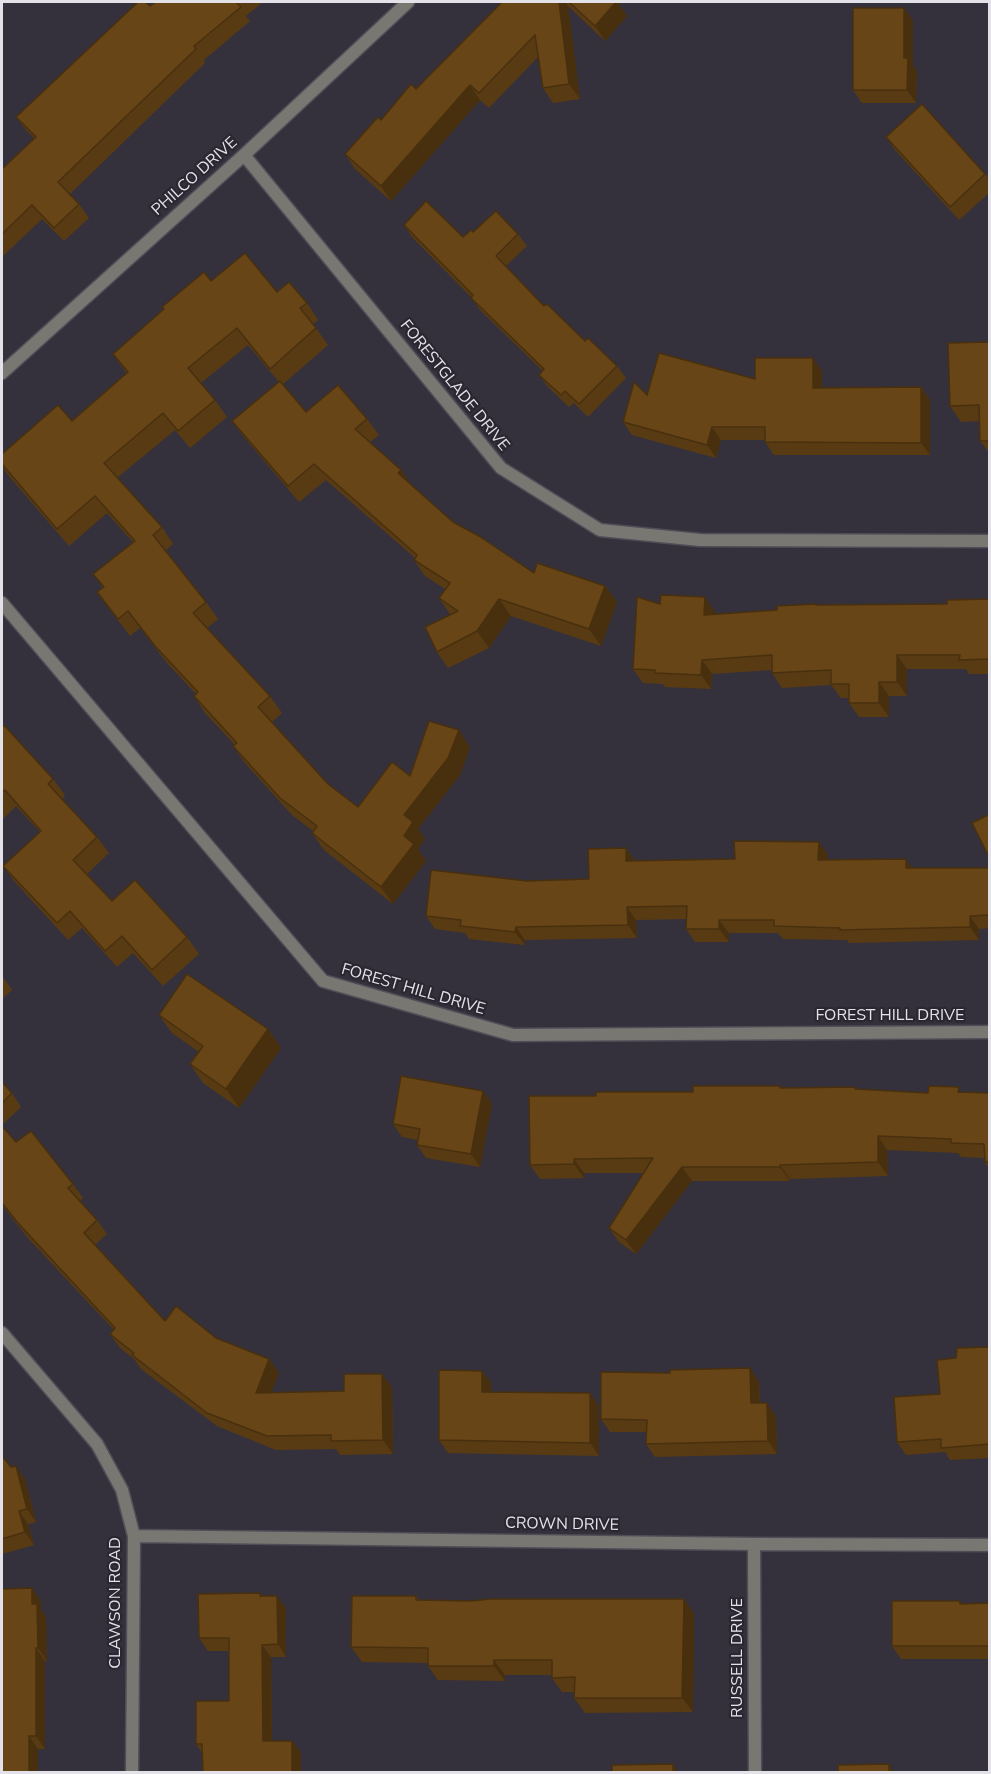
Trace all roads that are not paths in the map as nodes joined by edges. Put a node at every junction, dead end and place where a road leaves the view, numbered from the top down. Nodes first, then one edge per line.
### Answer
1 (408, 2) edge
2 (244, 155) junction
3 (2, 373) edge
4 (990, 541) edge
5 (2, 603) edge
6 (990, 1032) edge
7 (2, 1333) edge
8 (134, 1536) junction
9 (754, 1544) junction
10 (990, 1545) edge
11 (132, 1773) edge
12 (755, 1773) edge

1 - 2 street, PHILCO DRIVE
2 - 3 street, PHILCO DRIVE
2 - 4 street, FORESTGLADE DRIVE
5 - 6 street, FOREST HILL DRIVE
7 - 8 street, CLAWSON ROAD
8 - 9 street, CROWN DRIVE
8 - 11 street, CLAWSON ROAD
9 - 10 street, CROWN DRIVE
9 - 12 street, RUSSELL DRIVE

